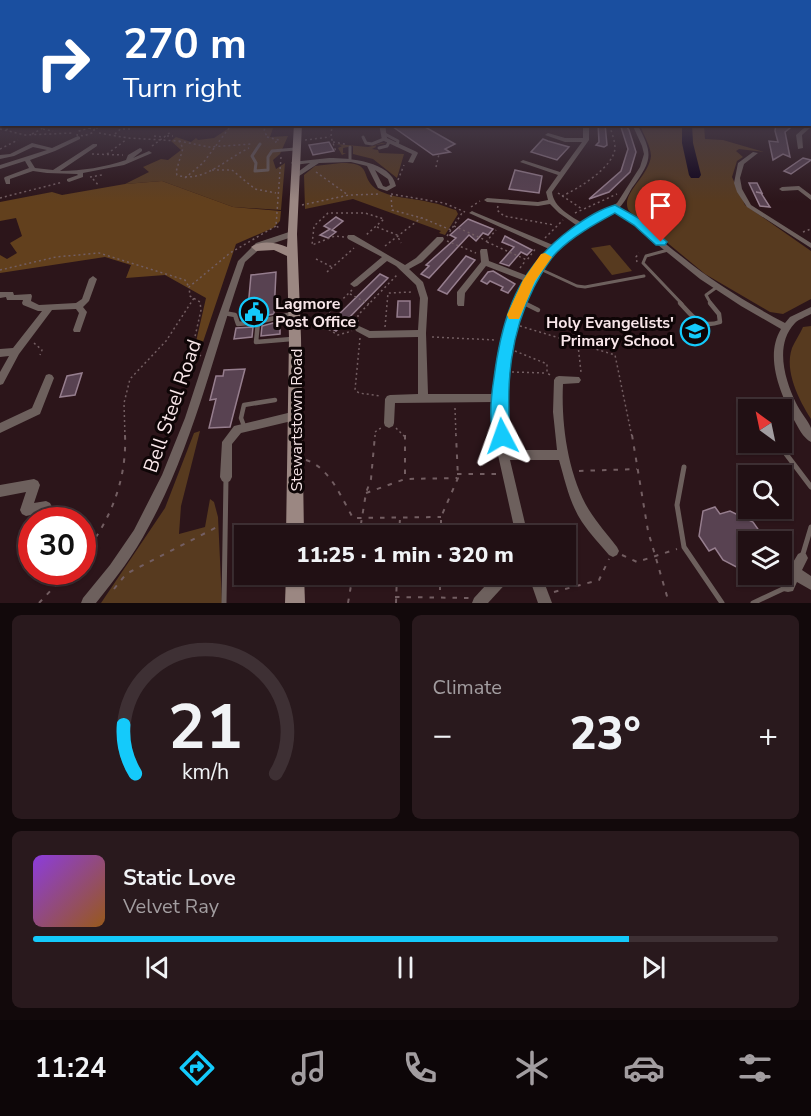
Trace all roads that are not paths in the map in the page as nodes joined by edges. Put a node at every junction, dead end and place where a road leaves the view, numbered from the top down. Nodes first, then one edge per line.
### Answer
1 (63, 144) edge
2 (260, 144) road end
3 (296, 144) edge
4 (387, 144) edge
5 (394, 144) edge
6 (583, 144) edge
7 (644, 144) edge
8 (95, 145) dead end
9 (397, 146) joint
10 (350, 147) dead end
11 (379, 148) dead end
12 (295, 149) junction
13 (54, 150) junction
14 (140, 150) dead end
15 (740, 151) dead end
16 (149, 153) road end
17 (2, 156) edge
18 (129, 158) junction
19 (27, 159) junction
20 (350, 159) junction
21 (319, 161) junction
22 (411, 162) dead end
23 (523, 162) dead end
24 (294, 163) junction
25 (369, 164) dead end
26 (0, 167) edge
27 (33, 169) junction
28 (112, 170) dead end
29 (53, 172) junction
30 (80, 172) junction
31 (561, 174) junction
32 (294, 177) junction
33 (69, 180) road end
34 (8, 183) dead end
35 (782, 189) dead end
36 (811, 198) edge
37 (551, 202) junction
38 (483, 203) joint
39 (615, 208) junction
40 (474, 214) joint
41 (583, 226) junction
42 (287, 232) junction
43 (440, 239) dead end
44 (356, 241) road end
45 (811, 246) edge
46 (256, 247) junction
47 (553, 248) junction
48 (669, 249) junction
49 (484, 251) dead end
50 (294, 255) junction
51 (387, 257) junction
52 (485, 262) junction
53 (537, 267) junction
54 (406, 269) junction
55 (644, 276) dead end
56 (93, 279) dead end
57 (529, 280) junction
58 (354, 284) road end
59 (717, 286) junction
60 (0, 295) edge
61 (520, 301) junction
62 (460, 304) dead end
63 (78, 306) junction
64 (49, 308) junction
65 (538, 310) dead end
66 (811, 310) edge
67 (224, 313) junction
68 (289, 315) junction
69 (258, 322) junction
70 (786, 328) junction
71 (77, 330) dead end
72 (362, 331) road end
73 (422, 335) junction
74 (296, 338) junction
75 (16, 351) junction
76 (0, 353) edge
77 (49, 378) dead end
78 (576, 380) road end
79 (0, 381) edge
80 (423, 397) junction
81 (499, 398) junction
82 (275, 400) dead end
83 (296, 416) junction
84 (389, 423) road end
85 (244, 426) junction
86 (0, 428) edge
87 (811, 437) edge
88 (785, 453) edge
89 (503, 454) junction
90 (564, 455) junction
91 (684, 467) dead end
92 (226, 477) joint
93 (811, 487) edge
94 (0, 491) edge
95 (28, 507) edge
96 (296, 525) edge
97 (519, 525) edge
98 (811, 527) edge
99 (612, 551) road end
100 (802, 558) joint
101 (794, 573) junction
102 (811, 584) edge
103 (295, 585) edge
104 (496, 585) edge
105 (788, 586) joint
106 (483, 601) edge
107 (88, 603) edge
108 (224, 603) edge
109 (295, 603) edge
110 (722, 603) edge
111 (753, 603) edge

1 - 13 street
2 - 12 lane
3 - 12 main road, Stewartstown Road
4 - 11 lane
5 - 9 street
6 - 31 street
7 - 39 street
8 - 29 street
9 - 22 street
10 - 20 lane
12 - 24 main road, Stewartstown Road
13 - 17 street
13 - 19 street
14 - 18 street
15 - 45 street
16 - 18 street
18 - 28 street
18 - 30 street
19 - 26 street
19 - 27 street
20 - 21 street
20 - 25 street
21 - 24 street
21 - 32 street
23 - 31 street
24 - 32 main road, Stewartstown Road
27 - 29 street
27 - 34 street
29 - 30 street
30 - 33 street
31 - 37 street
32 - 42 main road, Stewartstown Road
35 - 36 street
37 - 38 street
37 - 41 street
38 - 40 street
39 - 41 street
39 - 48 street
40 - 47 street
41 - 47 street
42 - 46 street
42 - 50 main road, Stewartstown Road
43 - 54 street
44 - 51 street
46 - 50 main road
46 - 67 street, Bell Steel Road
47 - 53 street
48 - 59 street
48 - 59 lane
49 - 52 street
50 - 68 main road, Stewartstown Road
51 - 54 street
51 - 58 street
52 - 57 street
52 - 62 street
53 - 55 lane
53 - 57 street
54 - 73 street
56 - 63 street
57 - 61 street
59 - 70 street
60 - 64 street
61 - 65 lane
61 - 81 street
63 - 64 street
63 - 71 street
64 - 75 street
66 - 70 street
67 - 69 lane
67 - 107 street, Bell Steel Road
68 - 69 lane
68 - 74 main road, Stewartstown Road
69 - 74 lane
70 - 87 street
72 - 73 street
73 - 80 street
74 - 83 main road, Stewartstown Road
75 - 76 street
75 - 79 street
77 - 86 street
78 - 90 street
80 - 81 street
80 - 84 street
81 - 89 street
82 - 85 lane
83 - 85 street
83 - 96 main road, Stewartstown Road
85 - 92 street
88 - 93 lane
89 - 90 street
89 - 97 street
90 - 99 street
91 - 110 lane
92 - 108 lane
94 - 95 street
98 - 100 lane
100 - 101 street
101 - 102 street
101 - 105 street
103 - 109 main road
104 - 106 street
105 - 111 lane

